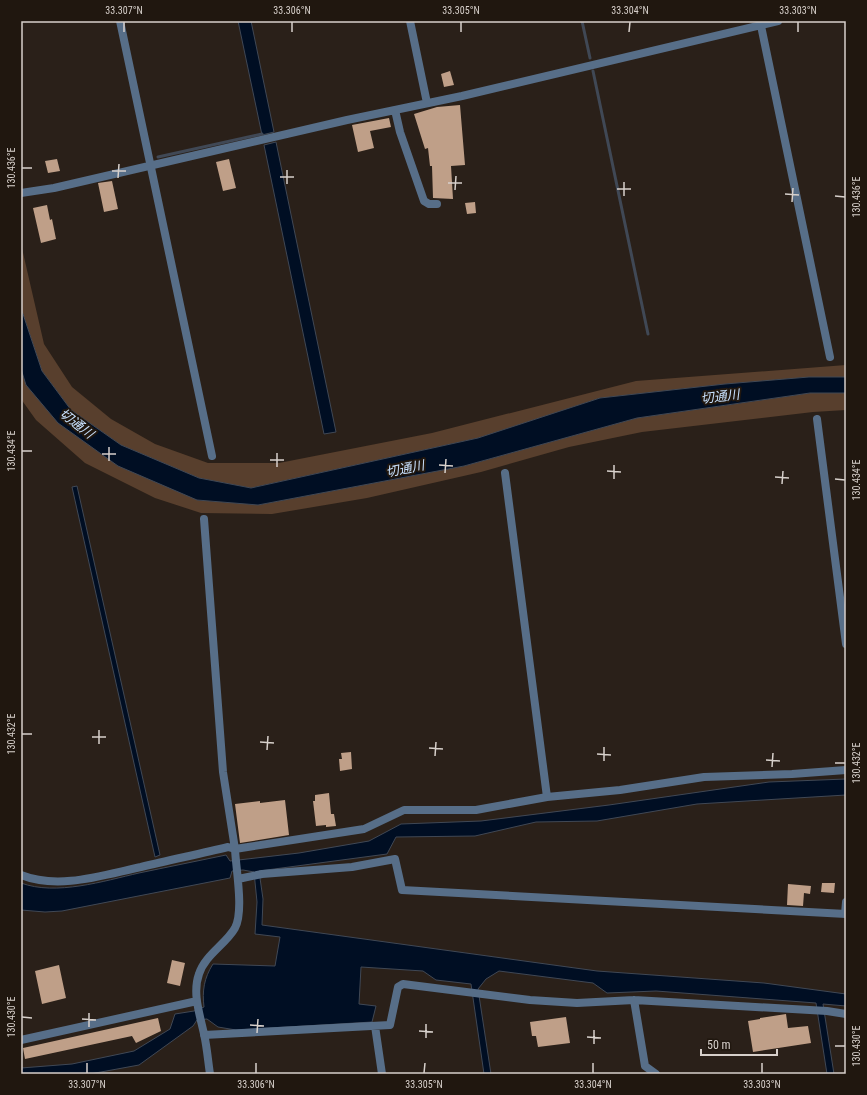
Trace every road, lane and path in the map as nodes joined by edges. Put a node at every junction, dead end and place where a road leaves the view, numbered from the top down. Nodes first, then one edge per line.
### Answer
1 (120, 21) edge
2 (410, 21) edge
3 (778, 21) edge
4 (761, 23) edge
5 (427, 104) junction
6 (395, 110) junction
7 (152, 166) junction
8 (21, 193) edge
9 (437, 204) dead end
10 (830, 357) dead end
11 (817, 419) dead end
12 (212, 456) dead end
13 (505, 473) dead end
14 (204, 519) dead end
15 (844, 608) edge
16 (846, 644) edge
17 (846, 770) edge
18 (548, 797) junction
19 (235, 849) junction
20 (21, 875) edge
21 (237, 876) junction
22 (846, 902) edge
23 (846, 914) edge
24 (634, 1000) junction
25 (198, 1004) junction
26 (846, 1014) edge
27 (375, 1026) junction
28 (204, 1035) junction
29 (21, 1040) edge
30 (210, 1074) edge
31 (382, 1074) edge
32 (656, 1074) edge

1 - 7 street
2 - 5 street
3 - 4 street
4 - 5 street
4 - 10 street
5 - 6 street
6 - 7 street
6 - 9 street
7 - 8 street
7 - 12 street
11 - 15 street
13 - 18 street
14 - 19 street
15 - 16 street
17 - 18 street
18 - 19 street
19 - 20 street
19 - 21 street
21 - 23 street
21 - 25 street
22 - 23 street
24 - 26 street
24 - 27 street
24 - 32 street
25 - 28 street
25 - 29 street
27 - 28 street
27 - 31 street
28 - 30 street

